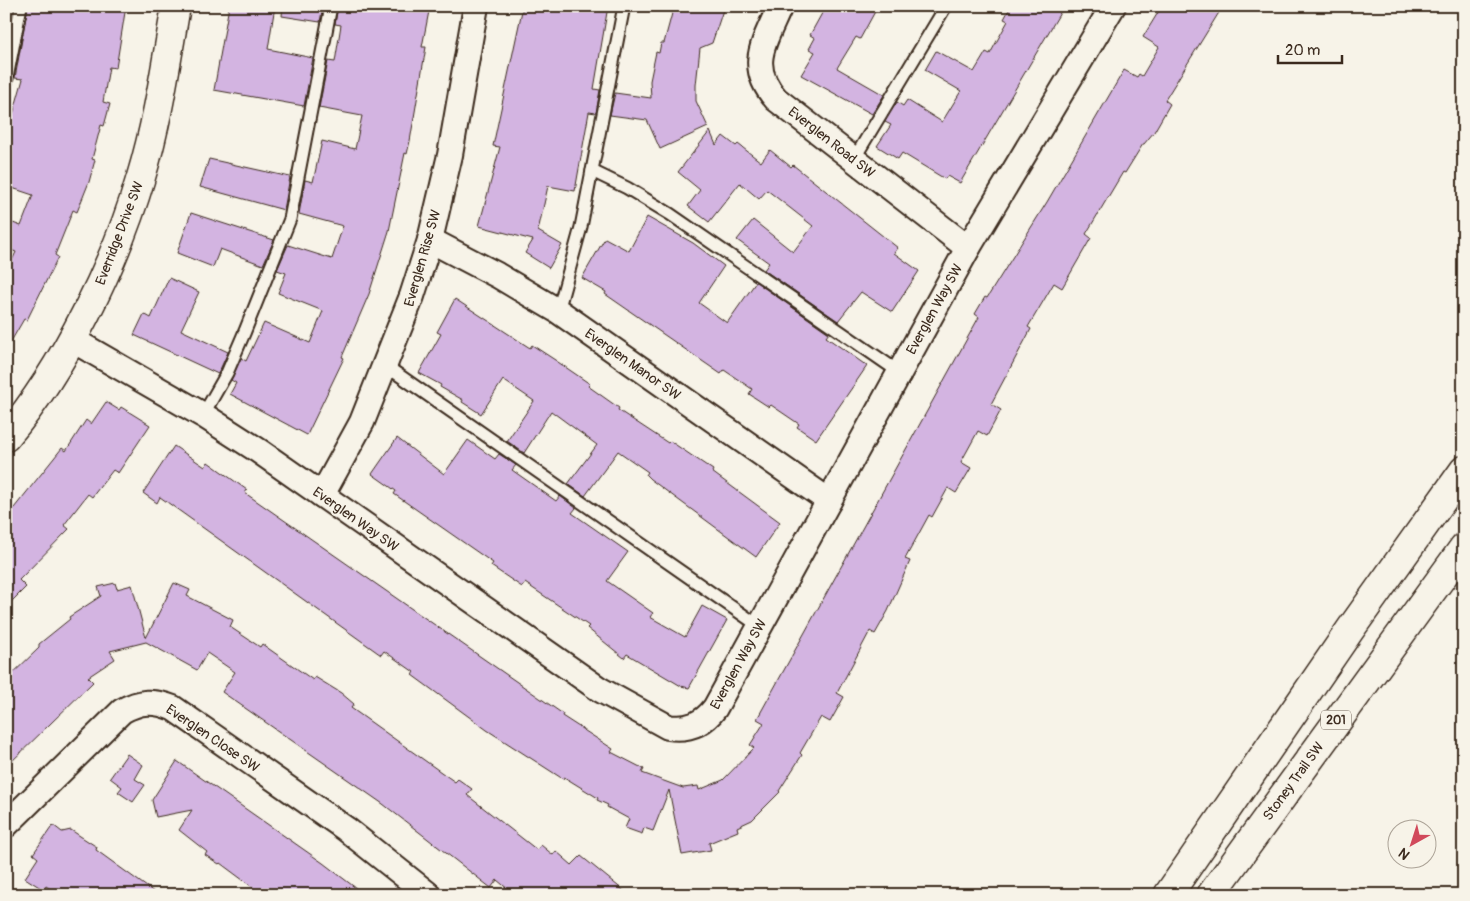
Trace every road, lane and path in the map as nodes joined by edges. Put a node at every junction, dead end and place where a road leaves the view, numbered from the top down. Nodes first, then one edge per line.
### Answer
1 (21, 6) edge
2 (176, 6) edge
3 (332, 6) edge
4 (476, 6) edge
5 (624, 6) edge
6 (780, 6) edge
7 (946, 6) edge
8 (1113, 6) edge
9 (6, 84) edge
10 (854, 159) junction
11 (592, 171) junction
12 (430, 240) junction
13 (968, 248) junction
14 (558, 311) junction
15 (71, 339) junction
16 (386, 366) junction
17 (898, 372) junction
18 (203, 415) junction
19 (6, 437) edge
20 (1464, 470) edge
21 (322, 495) junction
22 (829, 501) junction
23 (1464, 547) edge
24 (759, 626) junction
25 (6, 826) edge
26 (429, 895) edge
27 (1168, 895) edge
28 (1211, 895) edge

1 - 9 lane
2 - 15 main road, Everridge Drive SW
3 - 18 lane
4 - 12 street, Everglen Rise SW
5 - 11 lane
6 - 10 street, Everglen Road SW
7 - 10 lane
8 - 13 street, Everglen Way SW
10 - 13 street, Everglen Road SW
11 - 14 lane
11 - 17 lane
12 - 14 street, Everglen Manor SW
12 - 16 street, Everglen Rise SW
13 - 17 street, Everglen Way SW
14 - 22 street, Everglen Manor SW
15 - 18 street, Everglen Way SW
15 - 19 main road, Everridge Drive SW
16 - 21 street, Everglen Rise SW
16 - 24 lane
17 - 22 street, Everglen Way SW
18 - 21 street, Everglen Way SW
20 - 27 main road
21 - 24 street, Everglen Way SW
22 - 24 street, Everglen Way SW
23 - 28 main road, Stoney Trail SW / 201
25 - 26 street, Everglen Close SW

